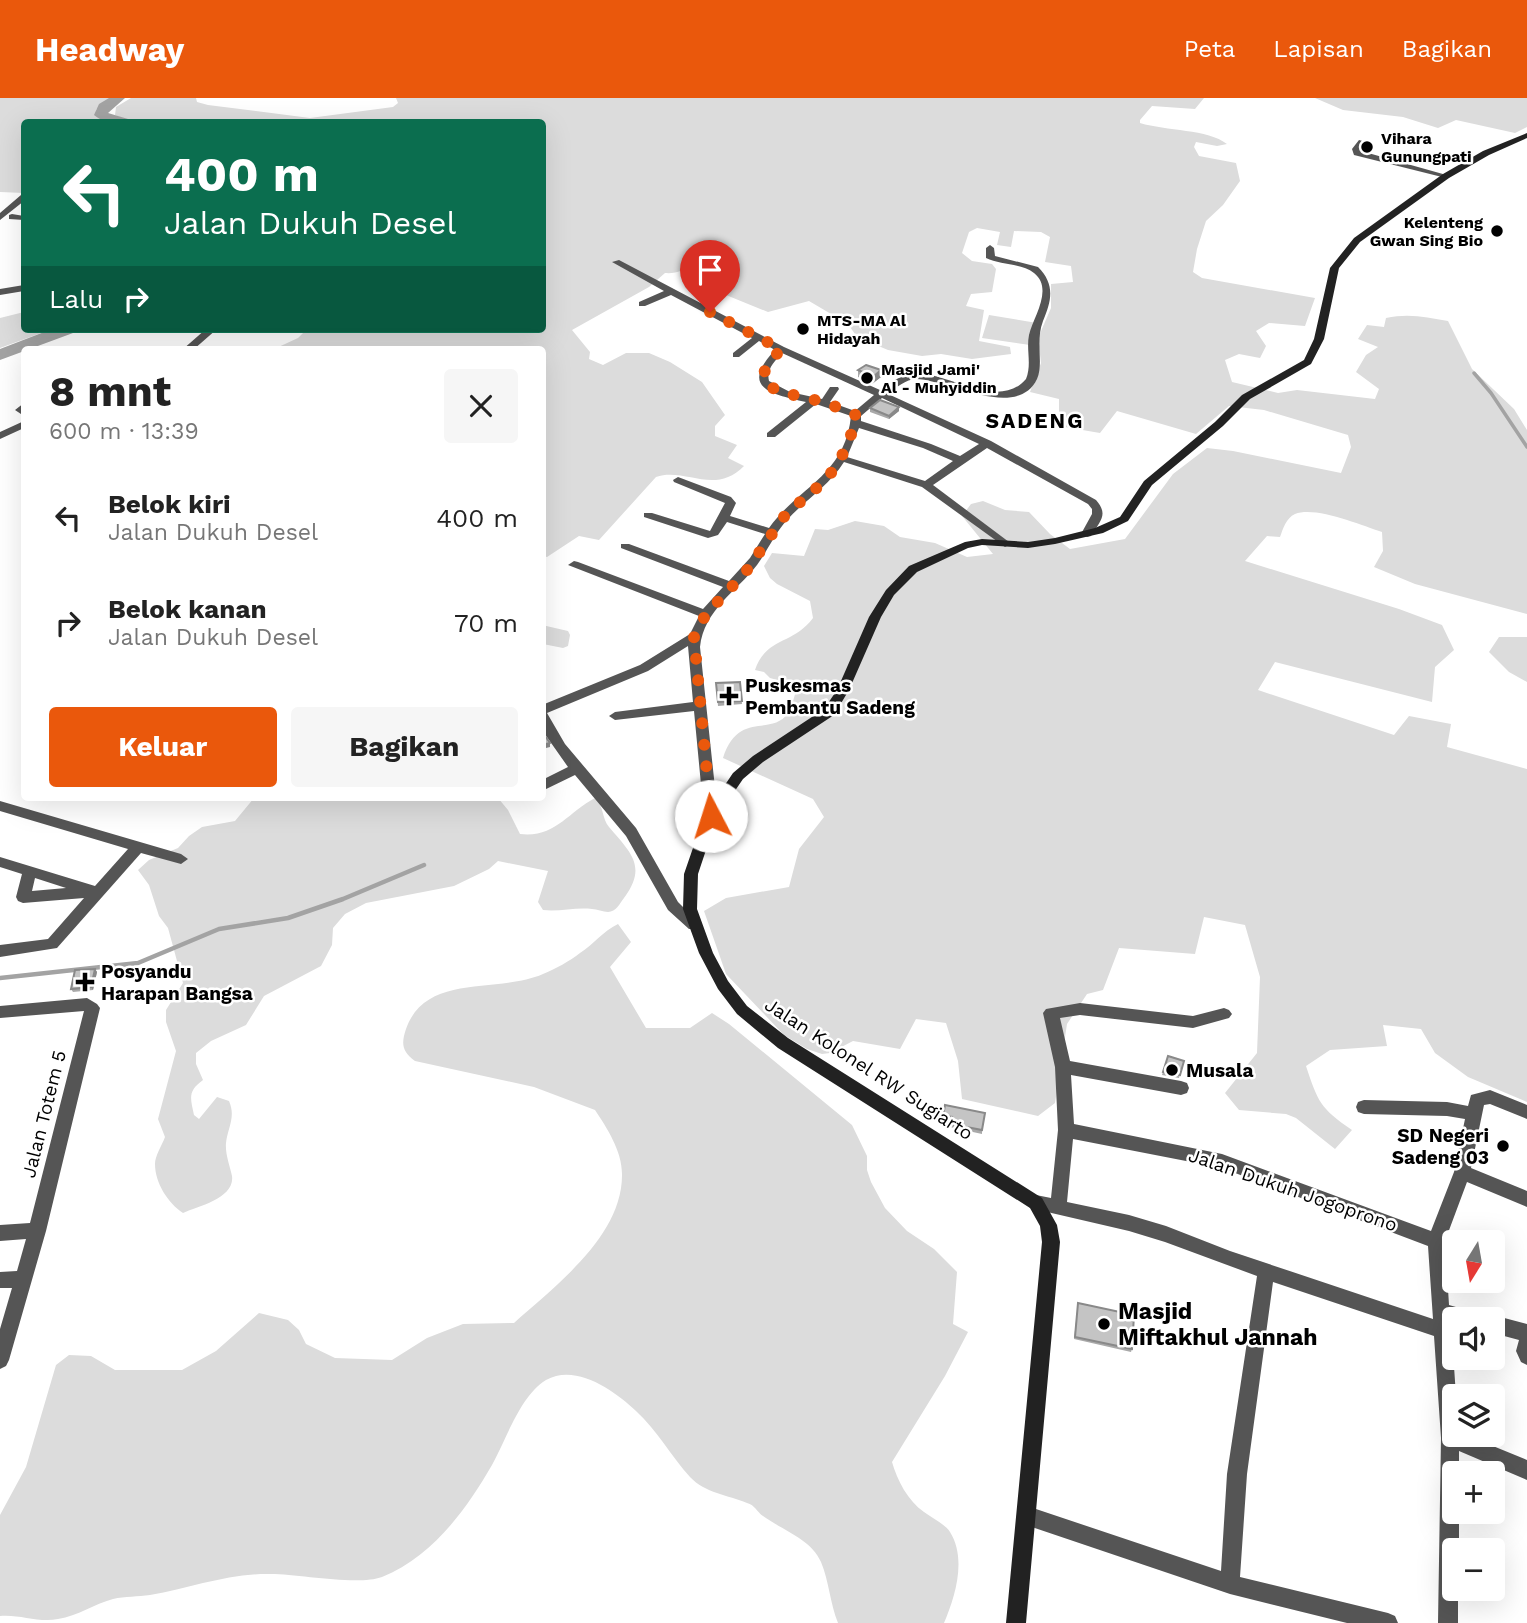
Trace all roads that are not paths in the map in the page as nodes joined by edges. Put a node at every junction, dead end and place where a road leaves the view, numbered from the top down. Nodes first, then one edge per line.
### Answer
1 (1527, 135) edge
2 (1362, 142) dead end
3 (1446, 176) junction
4 (21, 200) edge
5 (0, 206) edge
6 (11, 212) junction
7 (0, 217) edge
8 (21, 217) edge
9 (990, 248) dead end
10 (616, 262) dead end
11 (21, 288) edge
12 (0, 292) edge
13 (670, 292) junction
14 (642, 304) dead end
15 (207, 333) edge
16 (759, 337) junction
17 (192, 346) edge
18 (781, 349) junction
19 (736, 355) dead end
20 (834, 389) dead end
21 (882, 395) junction
22 (819, 401) junction
23 (856, 419) junction
24 (21, 426) edge
25 (771, 435) dead end
26 (0, 436) edge
27 (987, 443) junction
28 (841, 458) junction
29 (962, 461) junction
30 (678, 480) dead end
31 (926, 485) junction
32 (648, 515) dead end
33 (724, 518) junction
34 (771, 532) junction
35 (1087, 534) junction
36 (1005, 544) junction
37 (625, 546) dead end
38 (574, 565) dead end
39 (733, 586) junction
40 (706, 614) junction
41 (694, 637) junction
42 (699, 706) junction
43 (546, 708) edge
44 (615, 716) dead end
45 (546, 733) edge
46 (576, 769) junction
47 (546, 784) edge
48 (0, 807) edge
49 (711, 816) junction
50 (138, 848) junction
51 (181, 859) dead end
52 (0, 862) edge
53 (30, 871) junction
54 (96, 892) junction
55 (694, 925) junction
56 (0, 951) edge
57 (1224, 1014) dead end
58 (2, 1017) edge
59 (1063, 1067) junction
60 (1181, 1088) dead end
61 (1364, 1107) dead end
62 (1527, 1112) edge
63 (1474, 1114) junction
64 (1066, 1130) junction
65 (1462, 1172) junction
66 (1527, 1199) edge
67 (1036, 1203) junction
68 (1058, 1208) junction
69 (37, 1231) junction
70 (0, 1233) edge
71 (1436, 1241) junction
72 (1266, 1271) junction
73 (22, 1279) junction
74 (0, 1280) edge
75 (1441, 1321) junction
76 (1505, 1327) edge
77 (1527, 1333) edge
78 (1527, 1343) edge
79 (1527, 1356) edge
80 (0, 1360) edge
81 (1446, 1384) edge
82 (1450, 1447) edge
83 (1472, 1447) edge
84 (1527, 1470) edge
85 (1027, 1516) junction
86 (1230, 1584) junction
87 (1016, 1623) edge
88 (1388, 1623) edge
89 (1448, 1623) edge

1 - 3 main road, Jalan Kolonel RW Sugiarto
2 - 3 street
3 - 35 main road, Jalan Kolonel RW Sugiarto
4 - 6 street
5 - 6 street
6 - 7 street
6 - 8 street
9 - 21 street
10 - 13 street
11 - 12 street
13 - 14 street
13 - 16 street
15 - 17 street
16 - 18 street
16 - 19 street
18 - 21 street
18 - 22 street
20 - 22 street
21 - 23 street
21 - 27 street
22 - 23 street
22 - 25 street
23 - 28 street
23 - 29 street
24 - 26 street
27 - 29 street
27 - 35 street
28 - 31 street
28 - 34 street
29 - 31 street
30 - 33 street
31 - 36 street
32 - 33 street
33 - 34 street
34 - 39 street
35 - 36 main road, Jalan Kolonel RW Sugiarto
36 - 49 main road, Jalan Kolonel RW Sugiarto
37 - 39 street
38 - 40 street
39 - 40 street
40 - 41 street
41 - 42 street
41 - 43 street
42 - 44 street
42 - 49 street
45 - 46 street
46 - 47 street
46 - 55 street
48 - 50 street
49 - 55 main road, Jalan Kolonel RW Sugiarto
50 - 51 street
50 - 54 street
52 - 53 street
53 - 54 street
53 - 54 street
54 - 56 street
55 - 67 main road, Jalan Kolonel RW Sugiarto
57 - 59 street
58 - 69 street, Jalan Totem 5
59 - 60 street
59 - 64 street
61 - 63 street
62 - 63 street
63 - 65 street
64 - 68 street
64 - 71 street, Jalan Dukuh Jogoprono
65 - 66 street
65 - 71 street
67 - 68 street
67 - 85 main road
68 - 72 street
69 - 70 street
69 - 73 street, Jalan Totem 5
71 - 75 street
72 - 75 street
72 - 86 street
73 - 74 street
73 - 80 street
75 - 81 street
76 - 77 street
78 - 79 street
82 - 89 street
83 - 84 street
85 - 86 street
85 - 87 main road
86 - 88 street

